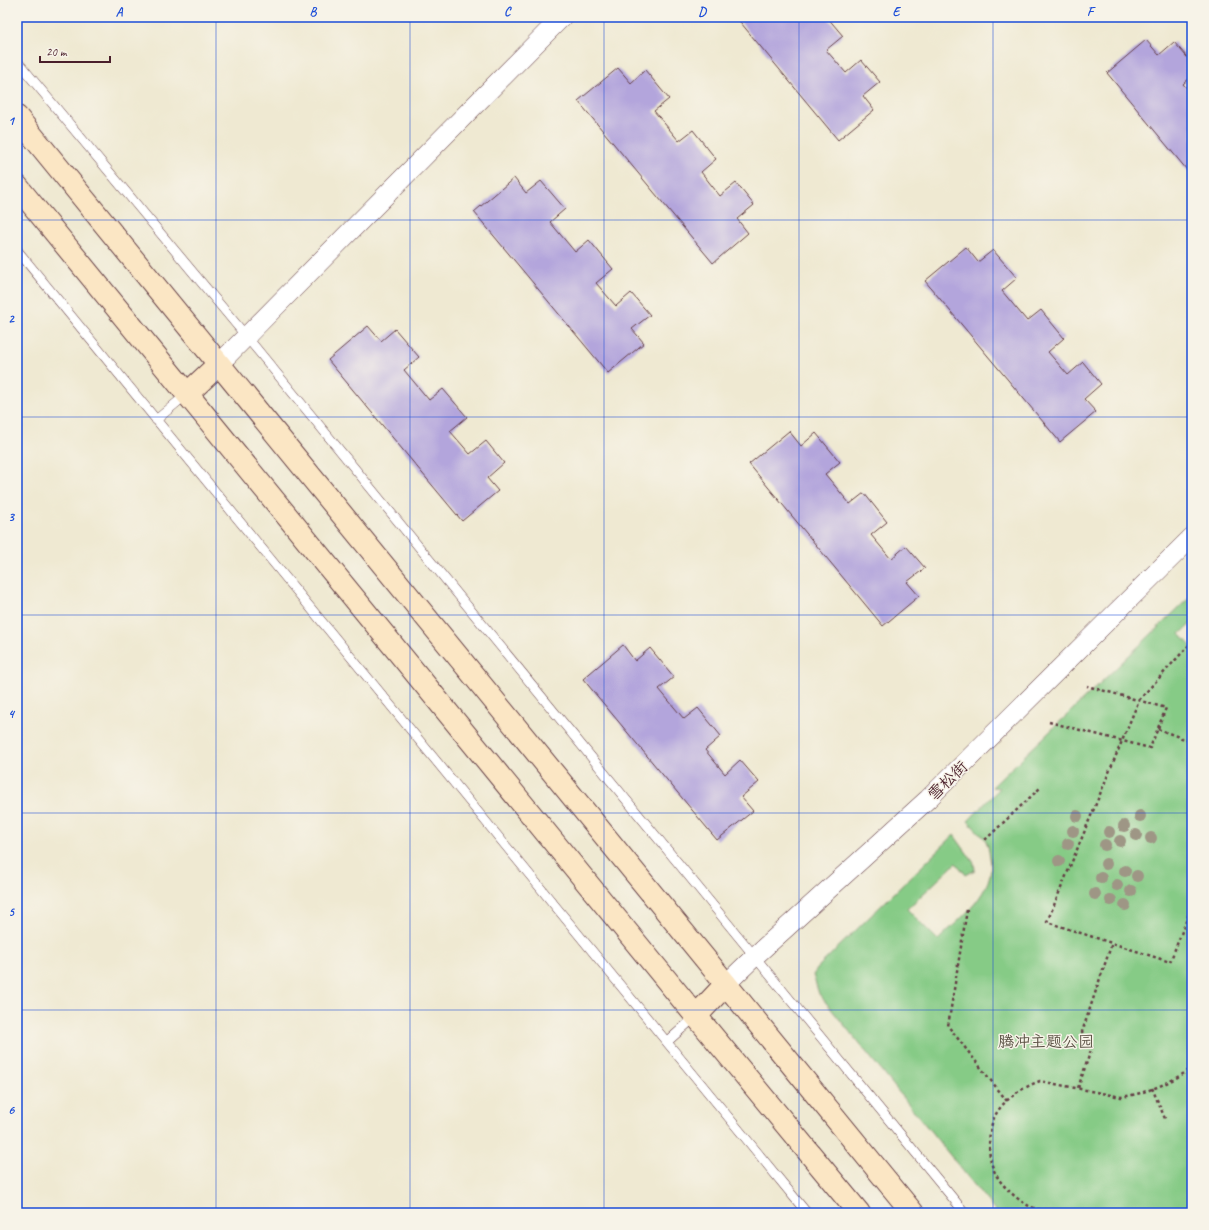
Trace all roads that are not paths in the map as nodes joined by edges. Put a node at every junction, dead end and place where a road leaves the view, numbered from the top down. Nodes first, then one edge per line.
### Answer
1 (562, 17) edge
2 (17, 61) edge
3 (17, 118) edge
4 (17, 186) edge
5 (17, 250) edge
6 (246, 336) junction
7 (219, 364) junction
8 (187, 394) junction
9 (156, 420) junction
10 (1192, 537) edge
11 (754, 956) junction
12 (726, 984) junction
13 (696, 1016) junction
14 (667, 1042) junction
15 (807, 1213) edge
16 (859, 1213) edge
17 (913, 1213) edge
18 (965, 1213) edge

1 - 6 street
2 - 6 lane
3 - 7 street
4 - 8 street
5 - 9 lane
6 - 7 street
6 - 11 lane
7 - 8 street
7 - 12 street
8 - 9 lane
8 - 13 street
9 - 14 lane
10 - 11 street, 雪松街
11 - 12 street, 雪松街
11 - 18 lane
12 - 13 street, 雪松街
12 - 17 street
13 - 14 lane
13 - 16 street
14 - 15 lane

